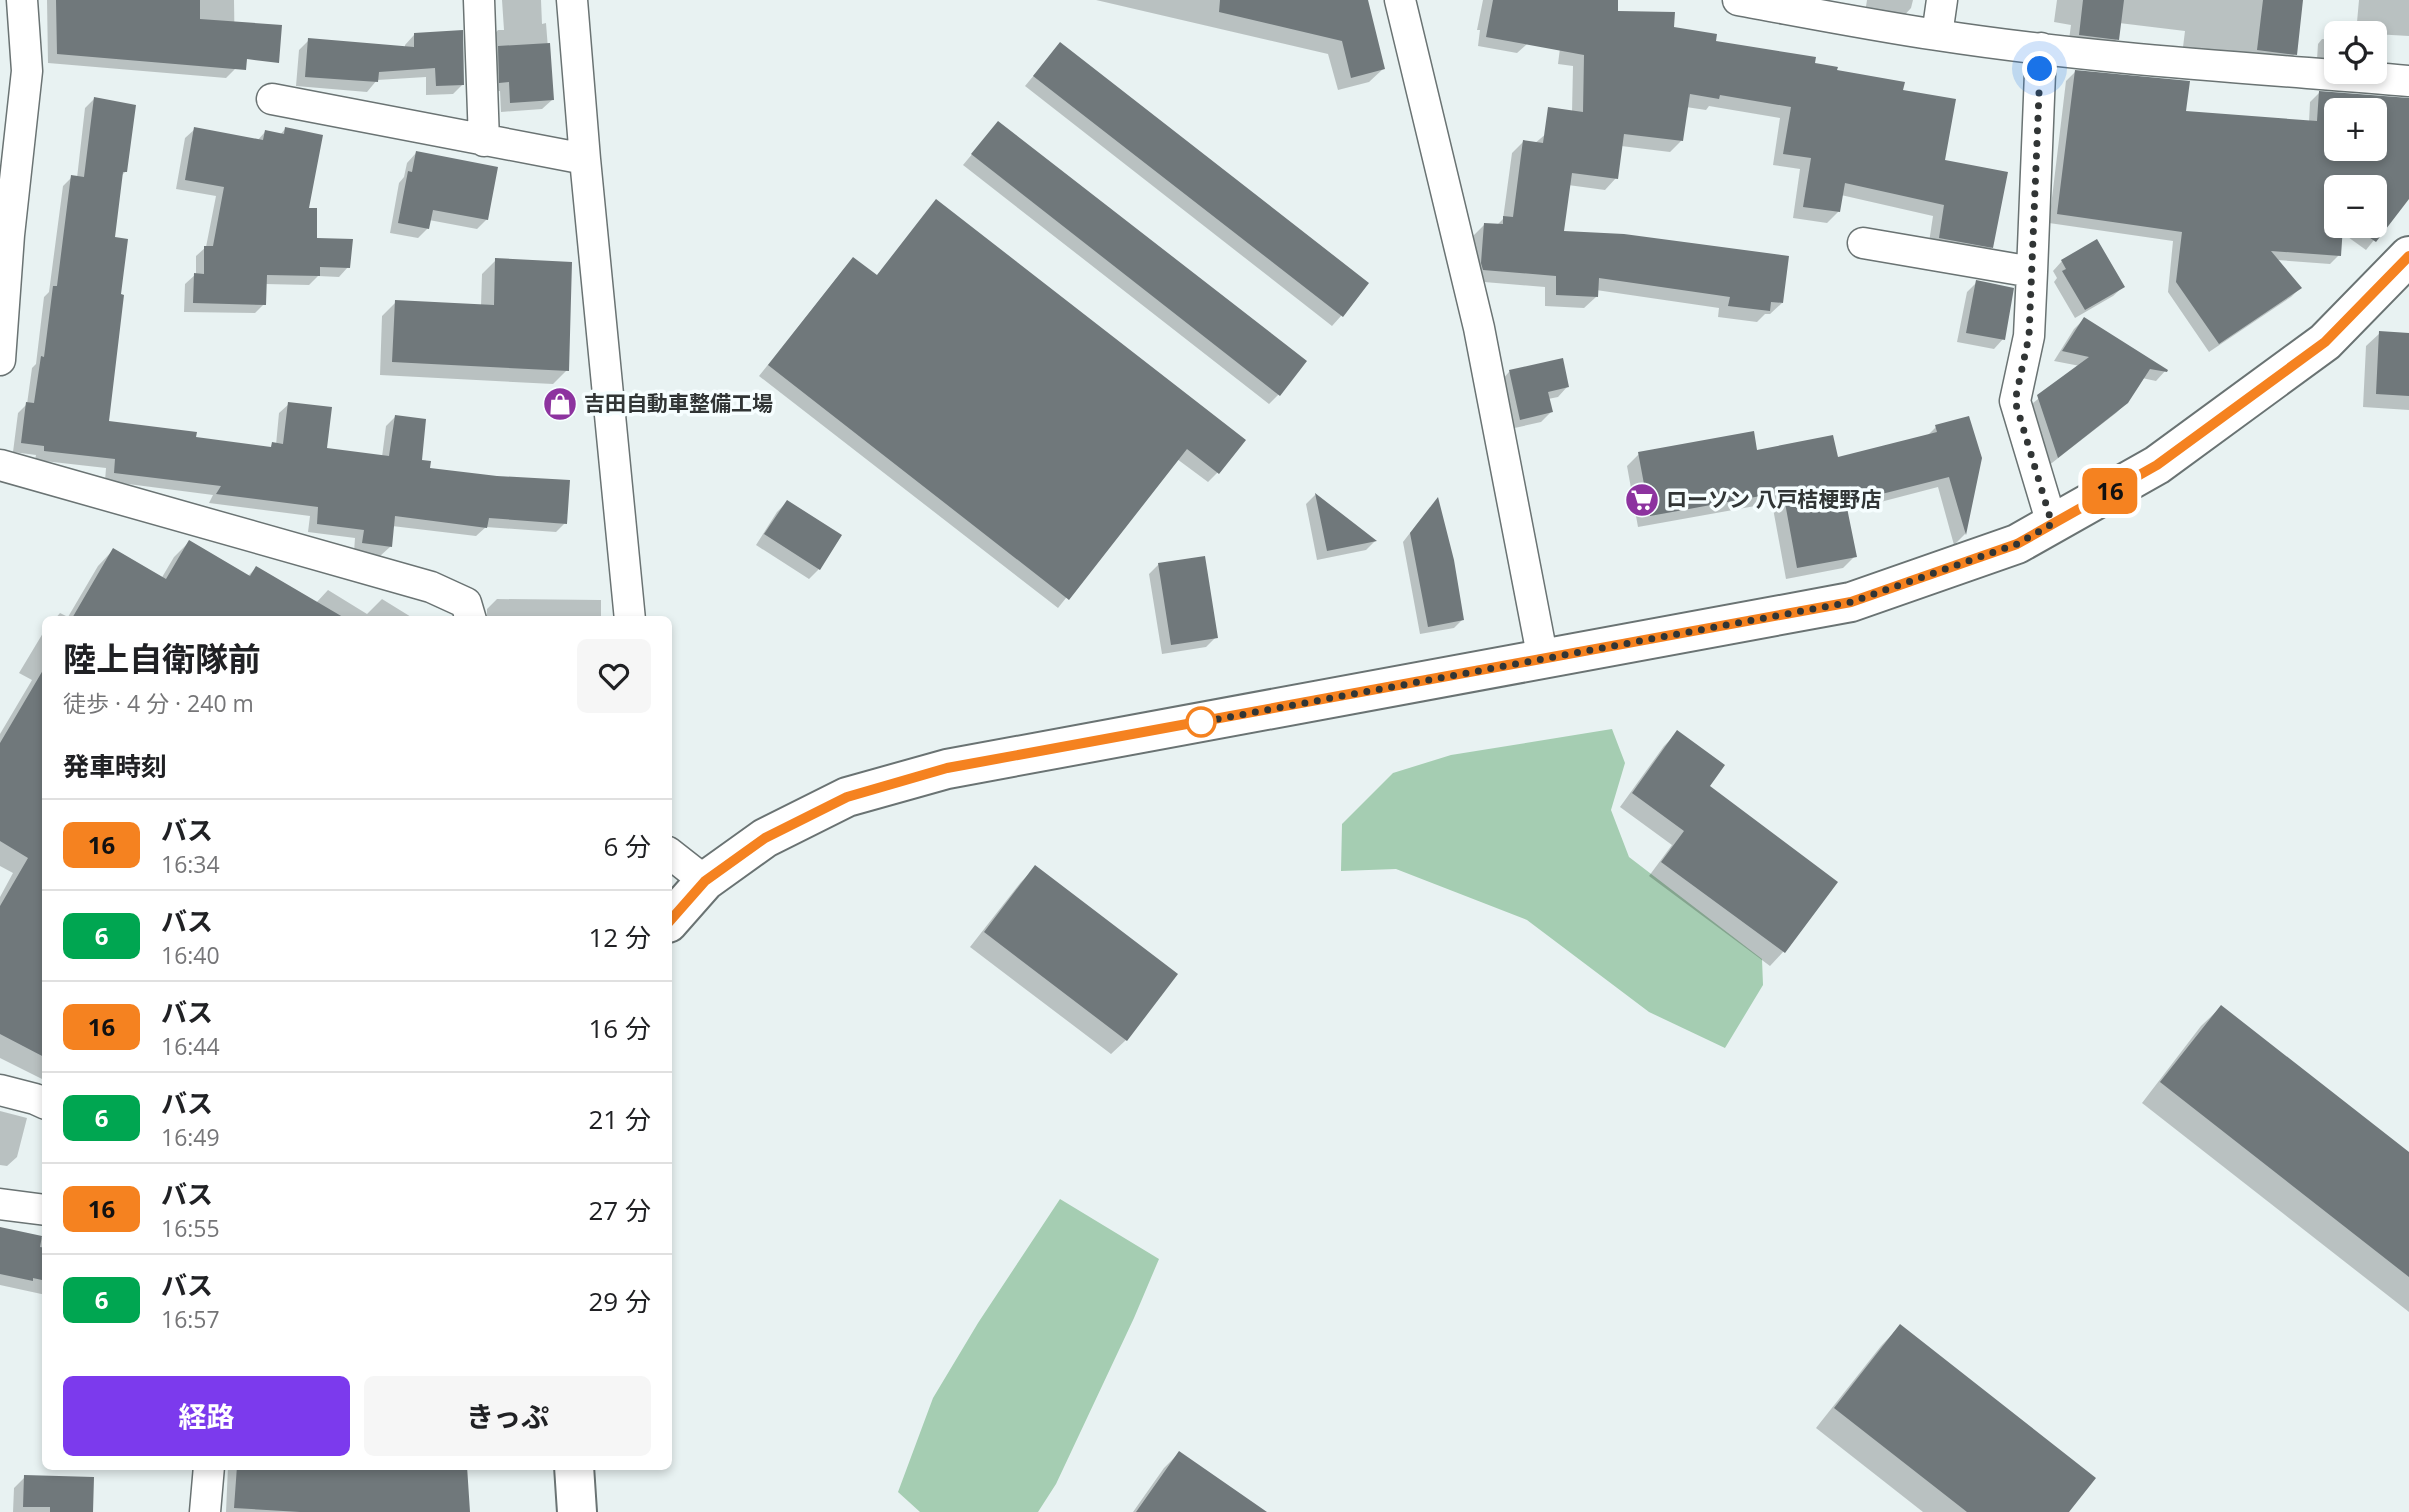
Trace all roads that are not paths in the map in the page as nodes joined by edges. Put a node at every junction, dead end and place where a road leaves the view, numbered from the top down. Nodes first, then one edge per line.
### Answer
1 (22, 0) edge
2 (479, 0) edge
3 (572, 0) edge
4 (1401, 0) edge
5 (1738, 0) edge
6 (1942, 0) edge
7 (1937, 35) junction
8 (2041, 48) junction
9 (2409, 81) edge
10 (272, 99) dead end
11 (484, 141) junction
12 (585, 159) junction
13 (5, 235) edge
14 (1863, 243) dead end
15 (2409, 256) edge
16 (2032, 272) junction
17 (0, 360) edge
18 (0, 465) edge
19 (2052, 524) junction
20 (470, 616) edge
21 (630, 616) edge
22 (1543, 660) junction
23 (672, 855) edge
24 (705, 881) junction
25 (672, 918) edge
26 (0, 1090) edge
27 (42, 1102) edge
28 (0, 1204) edge
29 (42, 1206) edge
30 (209, 1470) edge
31 (574, 1470) edge
32 (205, 1512) edge
33 (577, 1512) edge

1 - 13 street
2 - 11 street
3 - 12 street
4 - 22 street
5 - 7 street
6 - 7 street
7 - 8 street
8 - 9 street
8 - 16 street
10 - 11 street
11 - 12 street
12 - 21 street
13 - 17 street
14 - 16 street
15 - 19 main road
16 - 19 street
18 - 20 street
19 - 22 main road
22 - 24 main road
23 - 24 street
24 - 25 main road
26 - 27 street
28 - 29 street
30 - 32 street
31 - 33 main road

